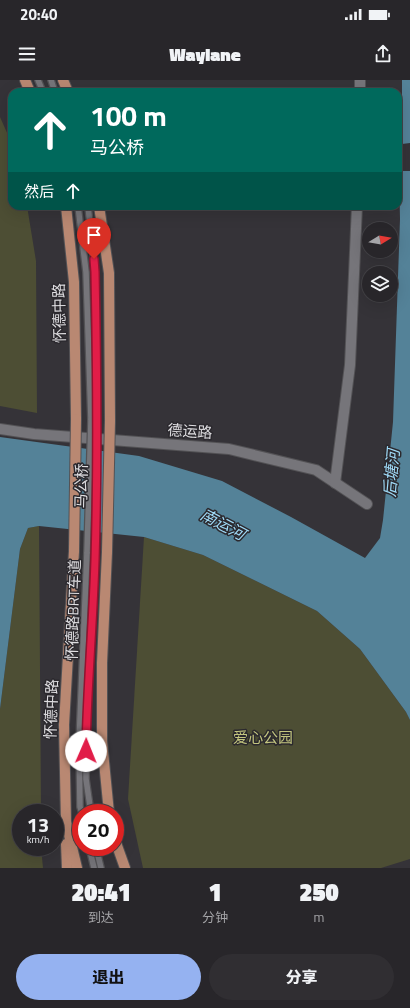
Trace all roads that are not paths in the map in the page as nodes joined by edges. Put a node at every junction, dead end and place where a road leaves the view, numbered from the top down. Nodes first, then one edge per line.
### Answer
1 (66, 210) edge
2 (78, 210) edge
3 (88, 210) edge
4 (100, 210) edge
5 (357, 210) edge
6 (76, 419) joint
7 (94, 420) junction
8 (0, 429) edge
9 (335, 483) junction
10 (367, 504) dead end
11 (74, 551) joint
12 (87, 552) joint
13 (95, 552) joint
14 (80, 804) edge
15 (90, 804) edge
16 (108, 804) edge
17 (66, 822) junction
18 (91, 856) edge
19 (98, 856) edge
20 (119, 856) edge
21 (121, 856) edge
22 (67, 868) edge
23 (77, 868) edge
24 (94, 868) edge
25 (101, 868) edge
26 (122, 868) edge
27 (125, 868) edge

1 - 6 main road, 怀德中路
2 - 7 lane
3 - 7 lane
4 - 16 main road, 马公桥, bridge
5 - 9 street
6 - 11 main road, 马公桥, bridge
7 - 12 lane, 马公桥, bridge
7 - 13 lane, 马公桥, bridge
8 - 9 street, 德运路
9 - 10 street, 德运路
11 - 17 main road, 怀德中路
12 - 14 lane, 怀德路BRT车道
13 - 15 lane, 怀德路BRT车道
17 - 22 main road
17 - 23 main road, 怀德中路
18 - 24 lane
19 - 25 lane
20 - 26 main road
21 - 27 main road

